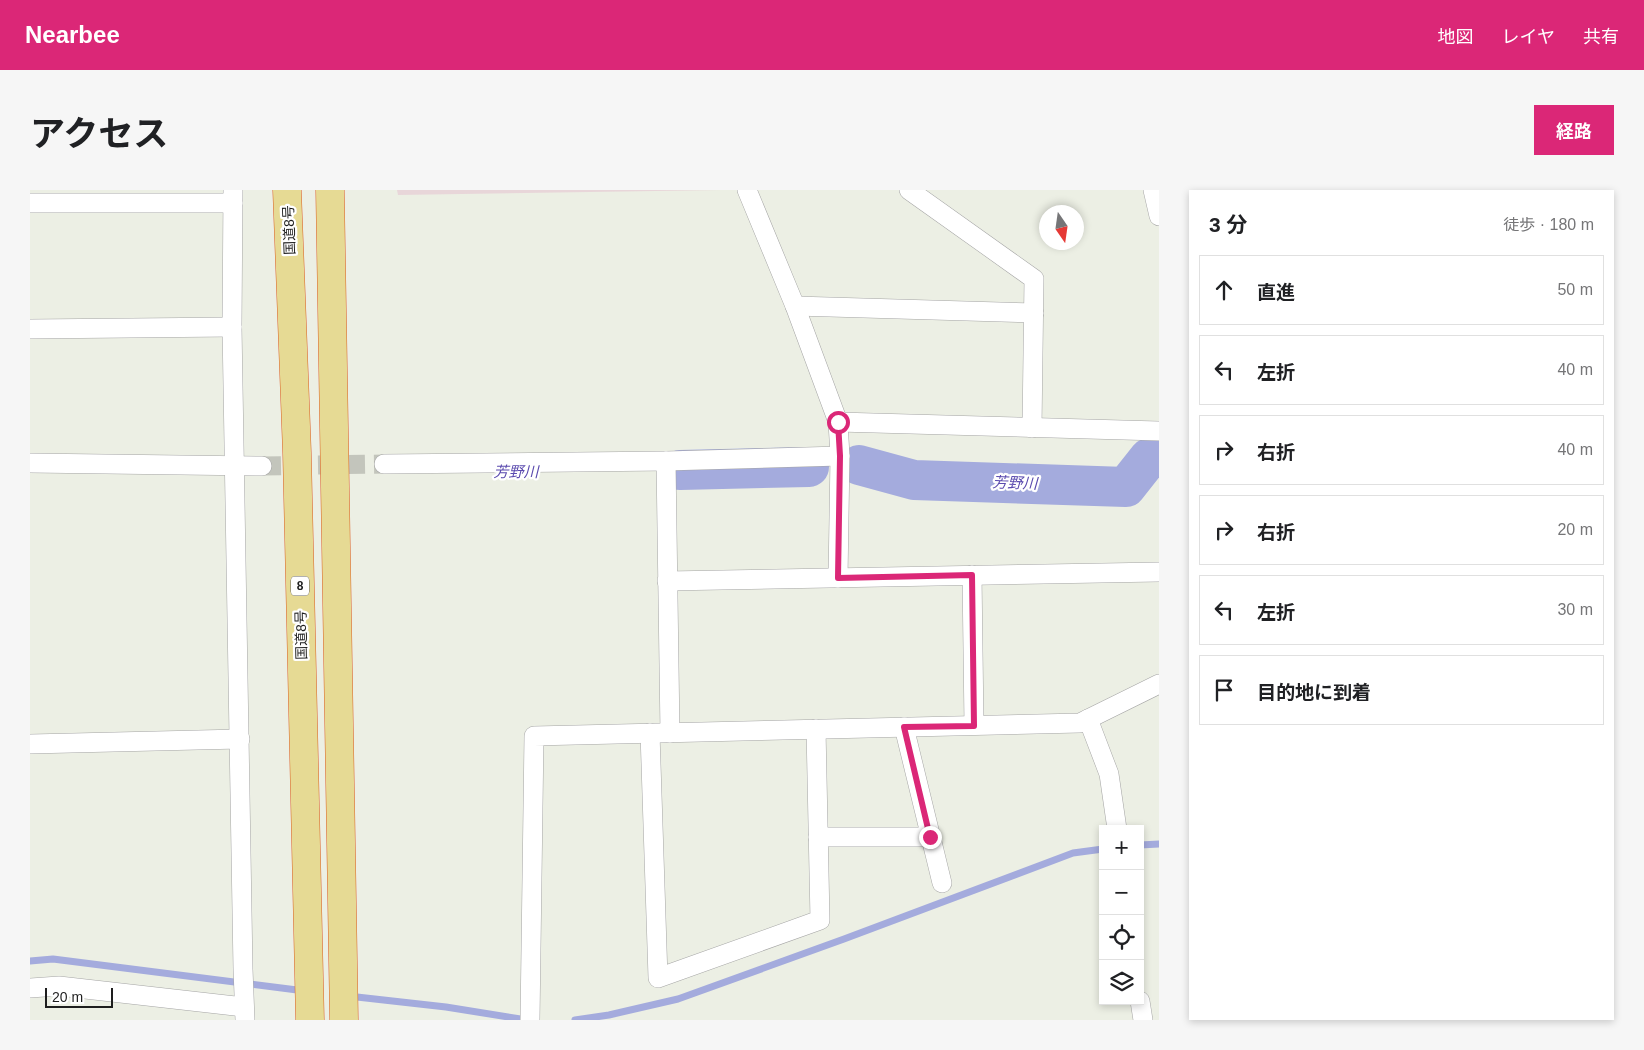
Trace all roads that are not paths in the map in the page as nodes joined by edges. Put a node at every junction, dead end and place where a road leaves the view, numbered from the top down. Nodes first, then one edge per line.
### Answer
1 (287, 190) edge
2 (330, 190) edge
3 (747, 190) edge
4 (909, 190) edge
5 (1153, 190) edge
6 (115, 196) edge
7 (233, 197) edge
8 (30, 203) edge
9 (1159, 216) edge
10 (795, 306) junction
11 (1034, 313) junction
12 (232, 327) junction
13 (30, 329) edge
14 (838, 422) junction
15 (1032, 428) junction
16 (1159, 431) edge
17 (840, 456) junction
18 (666, 461) junction
19 (30, 464) edge
20 (384, 464) tunnel mouth
21 (235, 465) junction
22 (262, 466) tunnel mouth
23 (1159, 572) edge
24 (972, 575) junction
25 (838, 578) junction
26 (666, 581) junction
27 (1159, 684) edge
28 (1088, 719) junction
29 (974, 726) junction
30 (904, 727) junction
31 (816, 729) junction
32 (650, 733) junction
33 (670, 733) junction
34 (240, 739) junction
35 (30, 744) edge
36 (1116, 825) edge
37 (818, 837) junction
38 (930, 837) junction
39 (942, 883) dead end
40 (30, 988) edge
41 (1140, 1005) edge
42 (245, 1010) edge
43 (310, 1019) edge
44 (344, 1019) edge
45 (530, 1020) edge
46 (1142, 1020) edge

1 - 43 highway, 国道8号 / 8
2 - 44 highway
3 - 10 street
4 - 11 street
5 - 9 street
6 - 7 street
6 - 8 street
7 - 12 street
10 - 11 street
10 - 14 street
11 - 15 street
12 - 13 street
12 - 21 street
14 - 15 street
14 - 17 street
15 - 16 street
17 - 18 street
17 - 25 street
18 - 20 street
18 - 26 street
19 - 21 street
21 - 22 street
21 - 34 street
23 - 24 street
24 - 25 street
24 - 29 street
25 - 26 street
26 - 33 street
27 - 28 street
28 - 29 street
28 - 36 street
29 - 30 street
30 - 31 street
30 - 38 street
31 - 33 street
31 - 37 street
32 - 33 street
32 - 37 street
32 - 45 street
34 - 35 street
34 - 42 street
37 - 38 street
38 - 39 street
40 - 42 street
41 - 46 street

